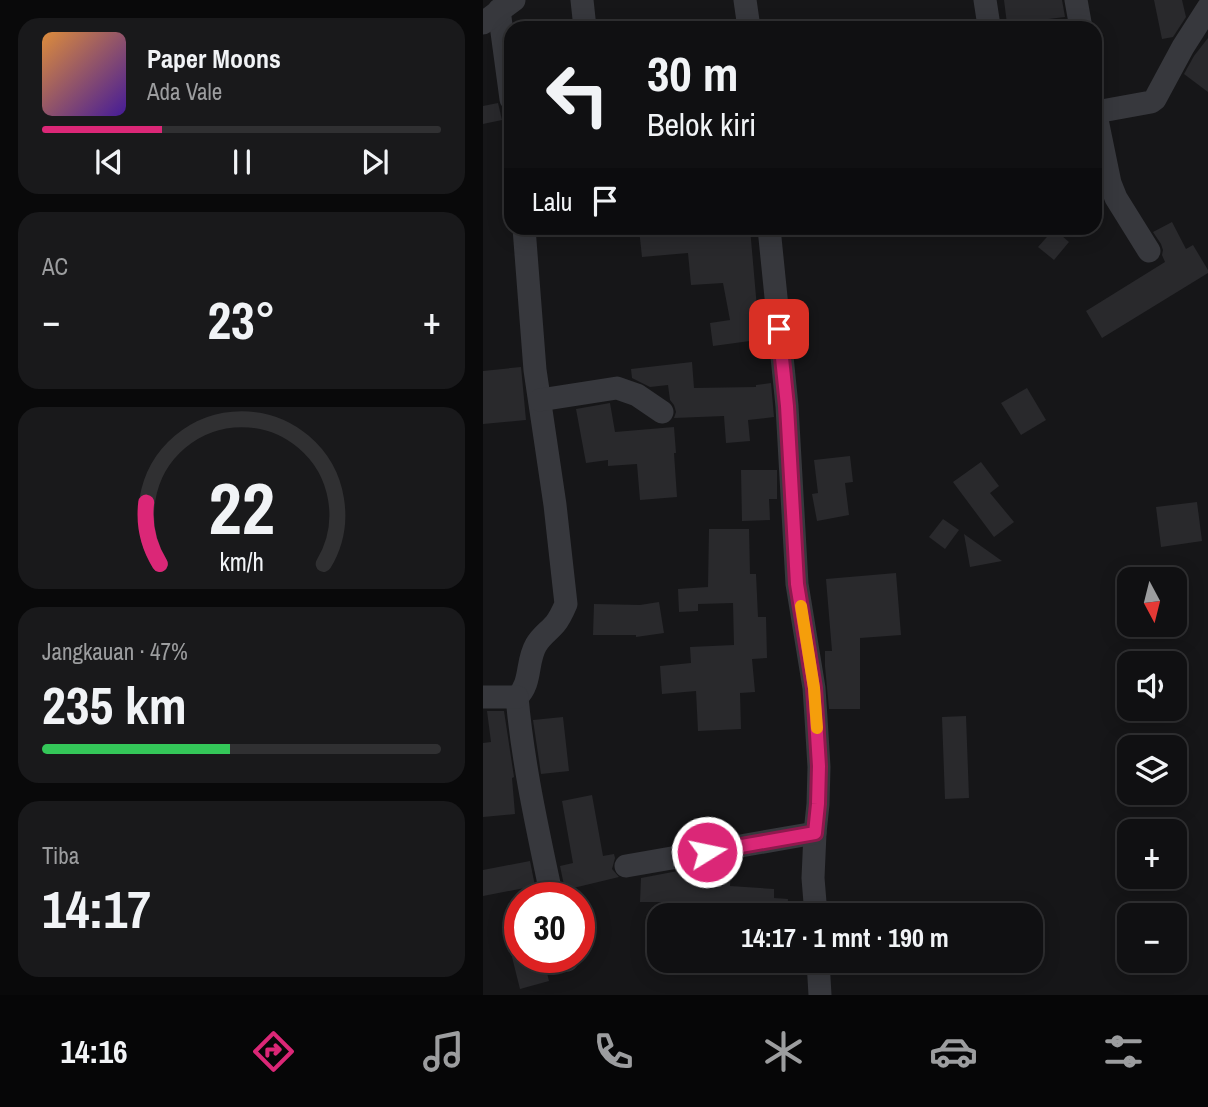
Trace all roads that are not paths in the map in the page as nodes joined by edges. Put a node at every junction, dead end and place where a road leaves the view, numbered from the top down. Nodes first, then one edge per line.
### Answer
1 (582, 0) edge
2 (745, 0) edge
3 (985, 0) edge
4 (1076, 0) edge
5 (1208, 8) edge
6 (499, 11) edge
7 (584, 21) edge
8 (748, 21) edge
9 (988, 21) edge
10 (1080, 21) edge
11 (504, 48) edge
12 (1102, 110) edge
13 (1102, 142) edge
14 (525, 235) edge
15 (770, 235) edge
16 (1149, 251) dead end
17 (540, 400) junction
18 (662, 412) dead end
19 (483, 697) edge
20 (517, 697) junction
21 (815, 833) junction
22 (626, 866) dead end
23 (548, 882) edge
24 (814, 903) edge
25 (819, 973) edge
26 (820, 995) edge

1 - 7 street
2 - 8 street
3 - 9 street
4 - 10 street
5 - 12 street
6 - 11 street
13 - 16 street
14 - 17 street
15 - 21 street
17 - 18 street
17 - 20 street
19 - 20 street
20 - 23 street
21 - 22 street
21 - 24 street
25 - 26 street

